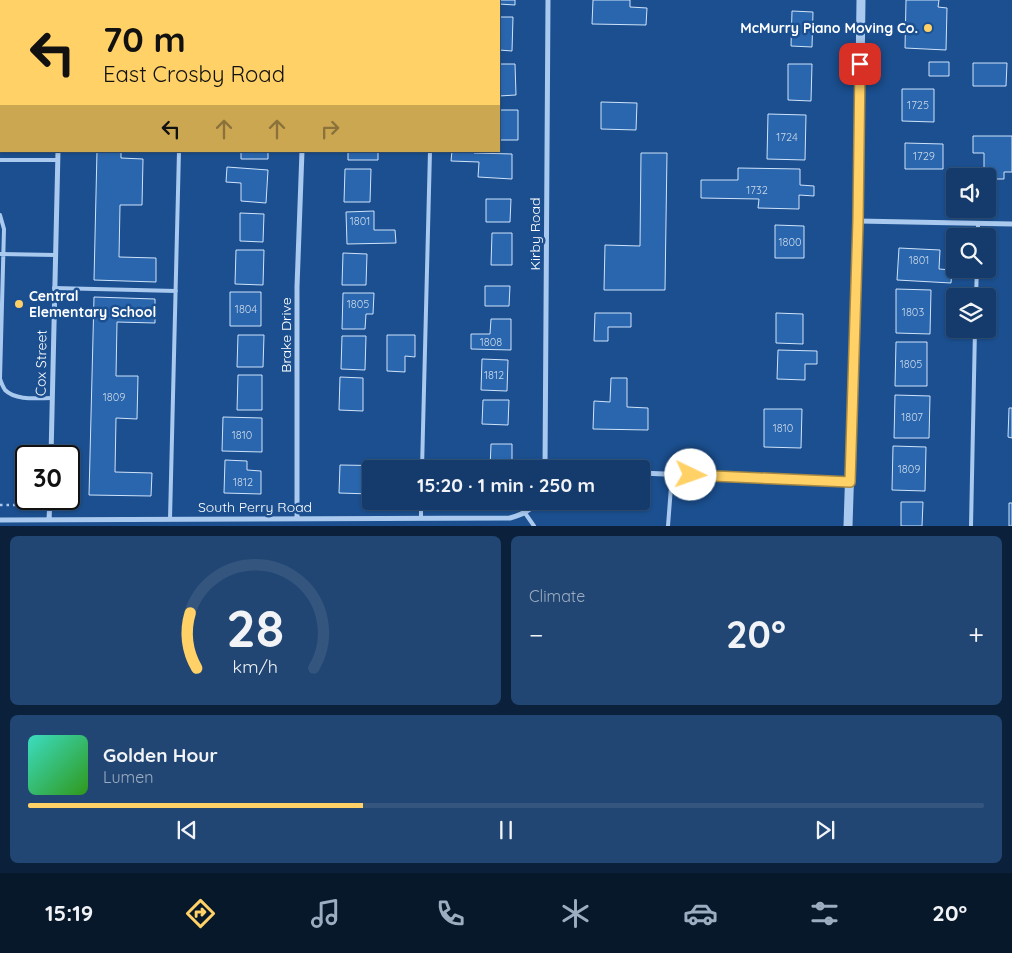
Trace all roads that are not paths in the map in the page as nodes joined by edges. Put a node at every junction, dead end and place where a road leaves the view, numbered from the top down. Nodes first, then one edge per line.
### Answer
1 (548, 0) edge
2 (861, 0) edge
3 (58, 152) edge
4 (179, 152) edge
5 (302, 152) edge
6 (430, 152) edge
7 (0, 160) edge
8 (57, 160) junction
9 (0, 214) edge
10 (858, 221) junction
11 (978, 223) junction
12 (1012, 224) edge
13 (978, 228) edge
14 (2, 254) edge
15 (55, 255) junction
16 (54, 288) junction
17 (176, 291) junction
18 (975, 338) edge
19 (52, 398) junction
20 (51, 445) edge
21 (422, 460) edge
22 (545, 460) edge
23 (650, 473) edge
24 (672, 474) junction
25 (850, 482) junction
26 (49, 510) edge
27 (421, 510) edge
28 (529, 510) edge
29 (525, 513) junction
30 (297, 518) junction
31 (421, 518) junction
32 (170, 519) junction
33 (0, 520) edge
34 (49, 520) junction
35 (534, 526) edge
36 (668, 526) edge
37 (848, 526) edge
38 (970, 526) edge

1 - 22 street, Kirby Road
2 - 10 street
3 - 8 street, Cox Street
4 - 17 lane
5 - 30 street, Brake Drive
6 - 21 lane
7 - 8 lane
8 - 15 street, Cox Street
9 - 14 lane
10 - 11 street
10 - 25 street
11 - 12 street
11 - 13 lane
14 - 15 lane
14 - 19 lane
15 - 16 street, Cox Street
16 - 17 lane
16 - 19 street, Cox Street
17 - 32 lane
18 - 38 lane
19 - 20 street, Cox Street
23 - 24 street
24 - 25 street
24 - 36 lane
25 - 37 street
26 - 34 street
27 - 31 lane
28 - 29 street
29 - 31 street, South Perry Road
29 - 35 lane
30 - 31 street, South Perry Road
30 - 32 street, South Perry Road
32 - 34 street, South Perry Road
33 - 34 street, South Perry Road

